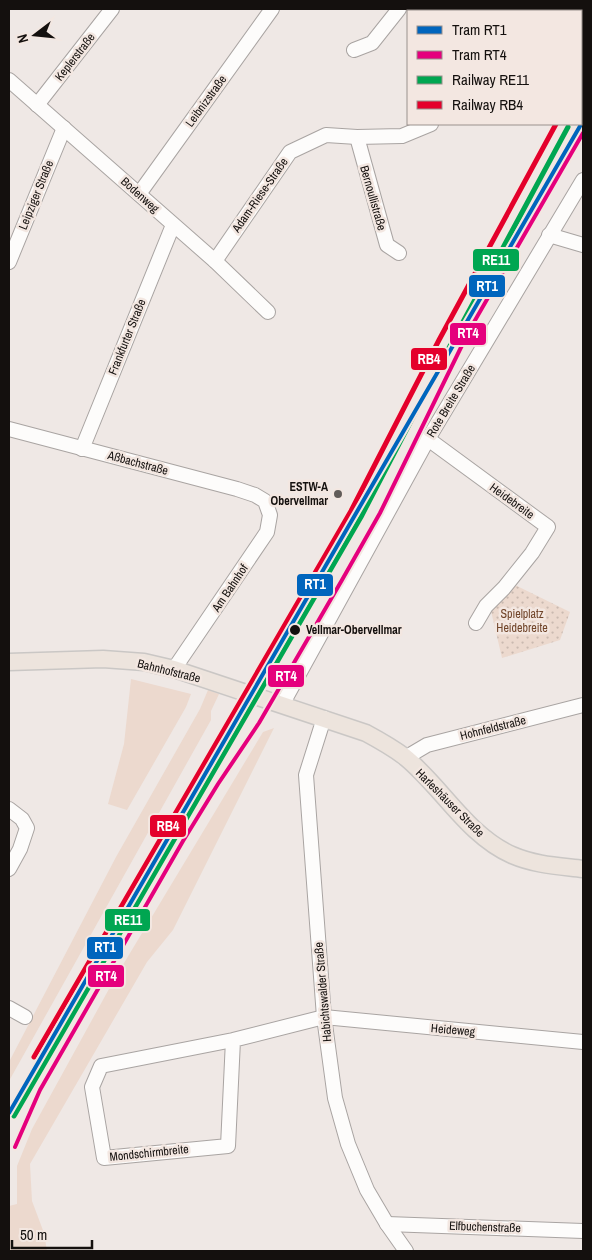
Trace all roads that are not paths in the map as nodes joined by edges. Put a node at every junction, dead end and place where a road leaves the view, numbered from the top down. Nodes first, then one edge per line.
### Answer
1 (112, 9) edge
2 (272, 9) edge
3 (399, 9) edge
4 (354, 50) dead end
5 (9, 80) edge
6 (37, 105) junction
7 (429, 125) edge
8 (64, 128) junction
9 (357, 137) junction
10 (583, 180) edge
11 (139, 194) junction
12 (172, 225) junction
13 (549, 235) junction
14 (583, 245) edge
15 (400, 253) dead end
16 (215, 261) junction
17 (9, 262) edge
18 (268, 312) dead end
19 (9, 429) edge
20 (428, 439) junction
21 (82, 449) junction
22 (265, 501) joint
23 (476, 623) dead end
24 (9, 662) edge
25 (174, 669) junction
26 (277, 704) junction
27 (583, 705) edge
28 (324, 718) junction
29 (406, 758) junction
30 (9, 809) edge
31 (9, 869) edge
32 (583, 869) edge
33 (9, 1008) edge
34 (25, 1017) dead end
35 (324, 1018) junction
36 (233, 1040) junction
37 (583, 1042) edge
38 (387, 1224) junction
39 (583, 1231) edge
40 (406, 1251) edge

1 - 6 street, Keplerstraße
2 - 11 street, Leibnizstraße
3 - 4 street
5 - 6 street, Bodenweg
6 - 8 street, Bodenweg
7 - 9 street, Adam-Riese-Straße
8 - 11 street, Bodenweg
8 - 17 street, Leipziger Straße
9 - 15 street, Bernoullistraße
9 - 16 street, Adam-Riese-Straße
10 - 13 street, Rote Breite Straße
11 - 12 street, Bodenweg
12 - 16 street, Bodenweg
12 - 21 street, Frankfurter Straße
13 - 14 street
13 - 20 street, Rote Breite Straße
16 - 18 street, Bodenweg
19 - 21 street, Aßbachstraße
20 - 23 street, Heidebreite
20 - 26 street, Rote Breite Straße
21 - 22 street, Aßbachstraße
22 - 25 street, Am Bahnhof
24 - 25 main road, Bahnhofstraße
25 - 26 main road, Bahnhofstraße
26 - 28 main road, Bahnhofstraße
27 - 29 street, Hohnfeldstraße
28 - 29 main road, Harleshäuser Straße
28 - 35 street, Habichtswalder Straße
29 - 32 main road, Harleshäuser Straße
30 - 31 street
33 - 34 street
35 - 36 street, Mondschirmbreite
35 - 37 street, Heideweg
35 - 38 street, Habichtswalder Straße
36 - 36 street, Mondschirmbreite
38 - 39 street, Elfbuchenstraße
38 - 40 street, Habichtswalder Straße

